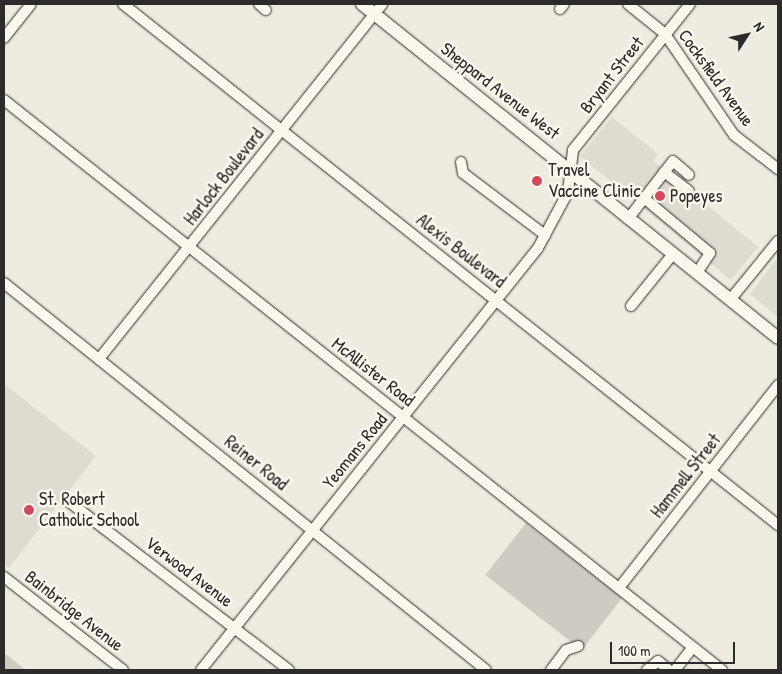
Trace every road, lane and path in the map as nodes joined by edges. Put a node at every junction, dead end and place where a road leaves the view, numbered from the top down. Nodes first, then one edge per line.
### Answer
1 (31, 4) edge
2 (123, 4) edge
3 (362, 4) edge
4 (628, 4) edge
5 (690, 4) edge
6 (378, 9) edge
7 (665, 34) junction
8 (4, 38) edge
9 (4, 100) edge
10 (281, 130) junction
11 (461, 162) dead end
12 (778, 170) edge
13 (571, 172) junction
14 (664, 172) junction
15 (689, 175) dead end
16 (689, 191) dead end
17 (644, 198) junction
18 (628, 219) junction
19 (545, 235) junction
20 (778, 241) edge
21 (188, 248) junction
22 (673, 254) junction
23 (697, 273) junction
24 (4, 284) edge
25 (497, 300) junction
26 (730, 300) junction
27 (631, 306) dead end
28 (778, 338) edge
29 (99, 359) junction
30 (778, 384) edge
31 (403, 417) junction
32 (711, 471) junction
33 (68, 501) dead end
34 (778, 525) edge
35 (313, 530) junction
36 (4, 577) edge
37 (619, 588) junction
38 (235, 627) junction
39 (578, 646) dead end
40 (693, 647) junction
41 (123, 670) edge
42 (201, 670) edge
43 (289, 670) edge
44 (486, 670) edge
45 (551, 670) edge
46 (647, 670) edge
47 (669, 670) edge
48 (675, 670) edge
49 (722, 670) edge

1 - 8 street
2 - 10 street, Alexis Boulevard
3 - 6 main road, Sheppard Avenue West
4 - 7 street, Cocksfield Avenue
5 - 7 street, Bryant Street
6 - 10 street, Harlock Boulevard
6 - 13 main road, Sheppard Avenue West
7 - 12 street, Cocksfield Avenue
7 - 13 street, Bryant Street
9 - 21 street, McAllister Road
10 - 21 street, Harlock Boulevard
10 - 25 street, Alexis Boulevard
11 - 19 street
13 - 18 main road, Sheppard Avenue West
13 - 19 street, Yeomans Road
14 - 15 street
14 - 16 street
14 - 17 street
17 - 18 street
17 - 23 street
18 - 22 main road, Sheppard Avenue West
19 - 25 street, Yeomans Road
20 - 26 street
21 - 29 street, Harlock Boulevard
21 - 31 street, McAllister Road
22 - 23 main road, Sheppard Avenue West
22 - 27 street
23 - 26 main road, Sheppard Avenue West
24 - 29 street, Reiner Road
25 - 31 street, Yeomans Road
25 - 32 street, Alexis Boulevard
26 - 28 main road, Sheppard Avenue West
29 - 35 street, Reiner Road
30 - 32 street, Hammell Street
31 - 35 street, Yeomans Road
31 - 37 street, McAllister Road
32 - 34 street, Alexis Boulevard
32 - 37 street, Hammell Street
33 - 38 street, Verwood Avenue
35 - 38 street, Yeomans Road
35 - 44 street, Reiner Road
36 - 41 street, Bainbridge Avenue
37 - 40 street, McAllister Road
38 - 42 street, Yeomans Road
38 - 43 street, Verwood Avenue
39 - 45 street
40 - 48 street
40 - 49 street, McAllister Road
46 - 47 street

